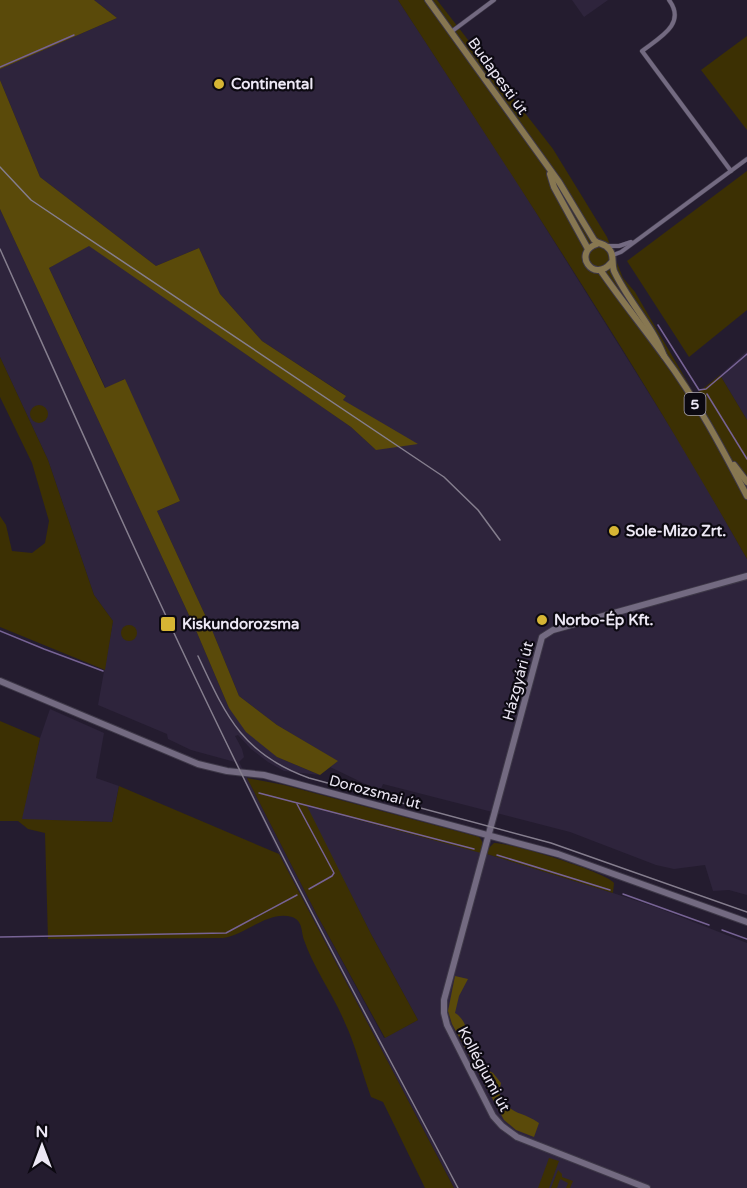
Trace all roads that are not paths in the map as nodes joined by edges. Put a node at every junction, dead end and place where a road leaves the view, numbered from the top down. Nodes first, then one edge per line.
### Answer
1 (428, 0) edge
2 (494, 0) edge
3 (669, 0) edge
4 (451, 32) junction
5 (747, 159) edge
6 (548, 168) junction
7 (731, 171) junction
8 (637, 239) junction
9 (597, 244) junction
10 (608, 246) junction
11 (588, 249) junction
12 (613, 255) junction
13 (611, 263) junction
14 (601, 271) junction
15 (664, 356) junction
16 (724, 452) junction
17 (747, 482) edge
18 (747, 496) edge
19 (747, 576) edge
20 (0, 681) edge
21 (489, 835) junction
22 (747, 922) edge
23 (647, 1188) edge

1 - 4 main road, Budapesti út / 5
2 - 4 street
3 - 7 street
4 - 6 main road, Budapesti út / 5
5 - 7 street
6 - 9 main road, Budapesti út / 5
6 - 11 main road, Budapesti út / 5
7 - 8 street
8 - 10 street
8 - 12 street
9 - 10 main road
9 - 11 main road
10 - 12 main road
11 - 14 main road, Budapesti út / 5
12 - 13 main road
13 - 14 main road
13 - 15 main road, Budapesti út / 5
14 - 15 main road, Budapesti út / 5
15 - 16 main road, Budapesti út / 5
16 - 17 main road, Budapesti út / 5
16 - 18 main road, Budapesti út / 5
19 - 21 street, Házgyári út
20 - 21 street, Dorozsmai út
21 - 22 street, Dorozsmai út
21 - 23 street, Kollégiumi út

